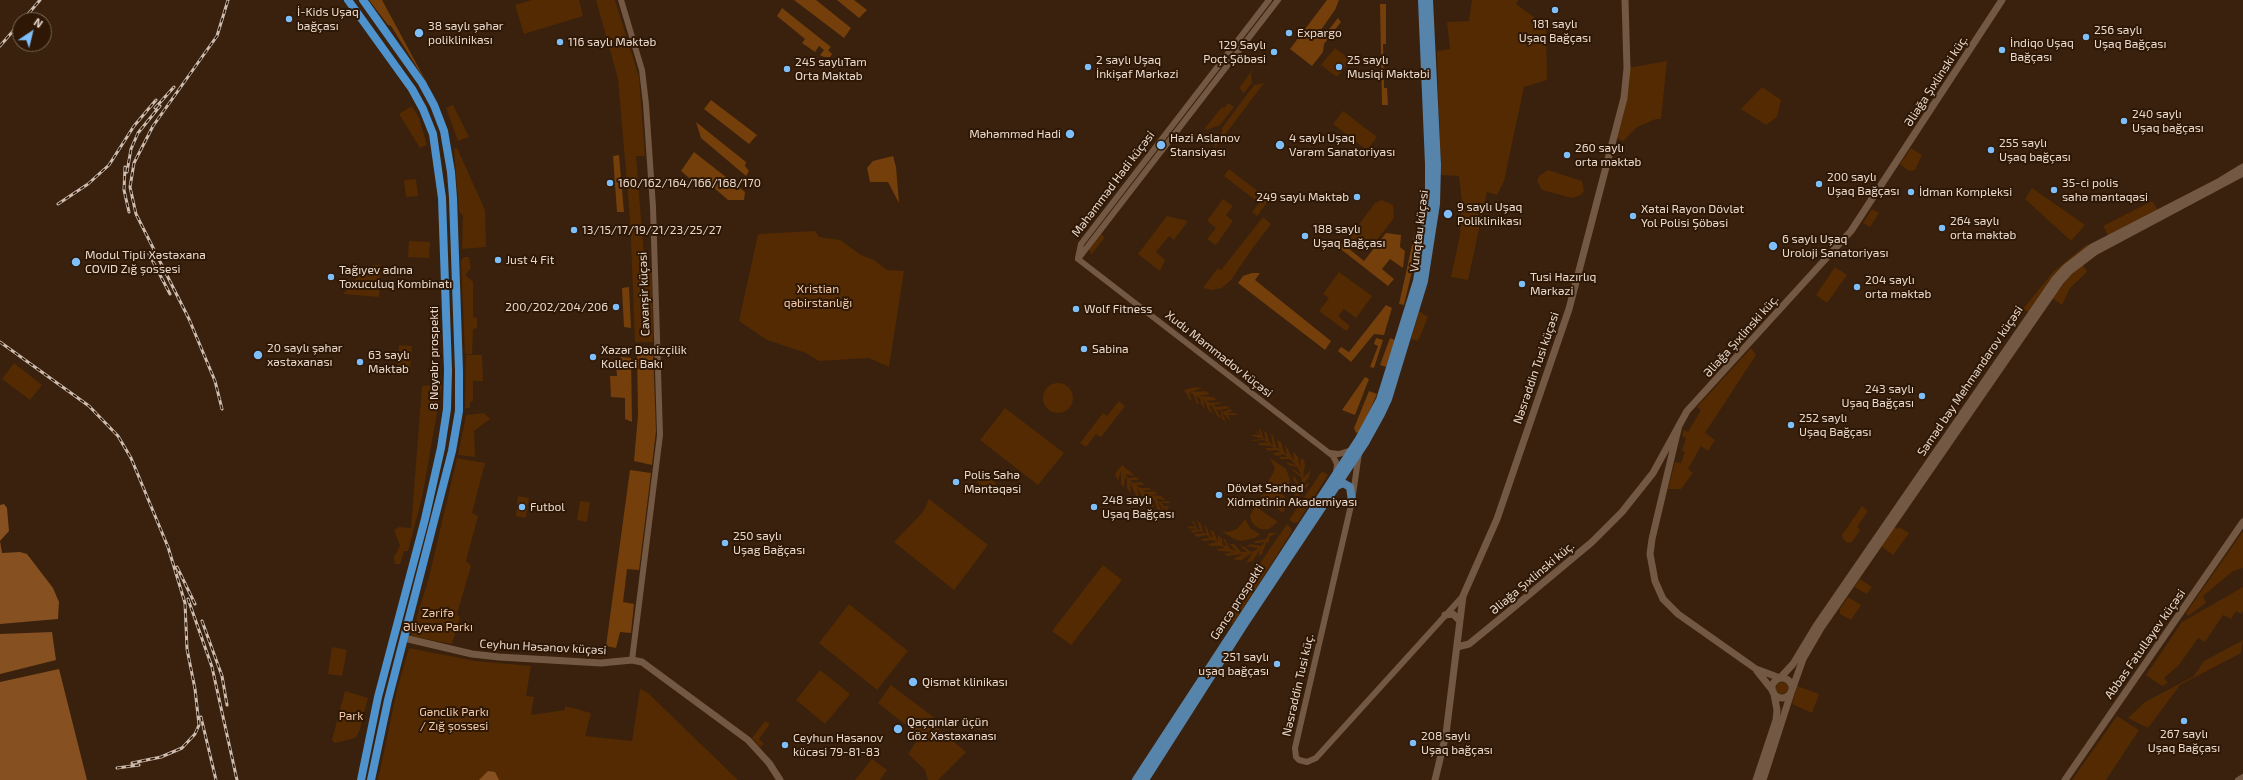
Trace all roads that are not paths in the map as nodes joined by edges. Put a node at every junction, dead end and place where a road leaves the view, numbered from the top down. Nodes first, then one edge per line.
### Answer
1 (348, 0) edge
2 (363, 0) edge
3 (622, 0) edge
4 (1269, 0) edge
5 (1278, 0) edge
6 (1422, 0) edge
7 (1429, 0) edge
8 (1624, 0) edge
9 (2002, 0) edge
10 (1164, 142) junction
11 (2243, 167) edge
12 (2243, 173) edge
13 (1078, 259) joint
14 (1372, 424) junction
15 (1680, 425) junction
16 (1359, 439) joint
17 (1356, 450) junction
18 (1328, 453) junction
19 (1659, 462) junction
20 (1336, 472) junction
21 (1668, 475) junction
22 (1335, 487) junction
23 (1352, 501) junction
24 (2243, 522) edge
25 (1463, 596) junction
26 (1445, 615) junction
27 (1459, 620) junction
28 (394, 634) junction
29 (404, 638) junction
30 (1457, 647) junction
31 (632, 660) junction
32 (1756, 669) junction
33 (1780, 678) junction
34 (1773, 692) junction
35 (1791, 692) junction
36 (2243, 776) edge
37 (361, 780) edge
38 (371, 780) edge
39 (780, 780) edge
40 (1136, 780) edge
41 (1145, 780) edge
42 (1435, 780) edge
43 (1756, 780) edge
44 (1763, 780) edge
45 (2065, 780) edge
46 (2238, 780) edge

1 - 28 highway, 8 Noyabr prospekti
2 - 29 highway, 8 Noyabr prospekti
3 - 31 street, Cavanşir küçəsi
4 - 10 street, Məhəmməd Hadi küçəsi
5 - 10 street, Məhəmməd Hadi küçəsi
6 - 14 main road, Vunqtau küçəsi
7 - 14 main road, Vunqtau küçəsi
8 - 25 main road, Nəsrəddin Tusi küçəsi
9 - 15 main road, Əliağa Şıxlinski küç.
10 - 13 street, Məhəmməd Hadi küçəsi
11 - 33 main road, Səməd bəy Mehmandarov küçəsi
12 - 35 main road, Səməd bəy Mehmandarov küçəsi
13 - 18 street, Xudu Məmmədov küçəsi
14 - 16 main road, Vunqtau küçəsi
14 - 17 main road, Vunqtau küçəsi
15 - 19 main road, Əliağa Şıxlinski küç.
15 - 21 main road
16 - 17 main road, Gəncə prospekti
17 - 18 street
17 - 20 main road, Gəncə prospekti
17 - 22 main road, Gəncə prospekti
17 - 23 street
18 - 20 street
19 - 21 main road
19 - 30 main road, Əliağa Şıxlinski küç.
20 - 40 main road, Gəncə prospekti
21 - 32 main road
22 - 23 main road
22 - 41 main road, Gəncə prospekti
23 - 26 street, Nəsrəddin Tusi küç.
24 - 45 main road, Abbas Fətullayev küçəsi
25 - 26 street, Nəsrəddin Tusi küç.
25 - 27 main road
26 - 27 main road
27 - 30 main road
28 - 29 highway
28 - 37 highway, 8 Noyabr prospekti
29 - 31 main road, Ceyhun Həsənov küçəsi
29 - 38 highway, 8 Noyabr prospekti
30 - 42 main road
31 - 39 main road, Ceyhun Həsənov küçəsi
32 - 33 main road
32 - 34 main road
33 - 34 main road
33 - 35 main road
34 - 35 main road
34 - 43 main road
35 - 44 main road, Səməd bəy Mehmandarov küçəsi
36 - 46 street

